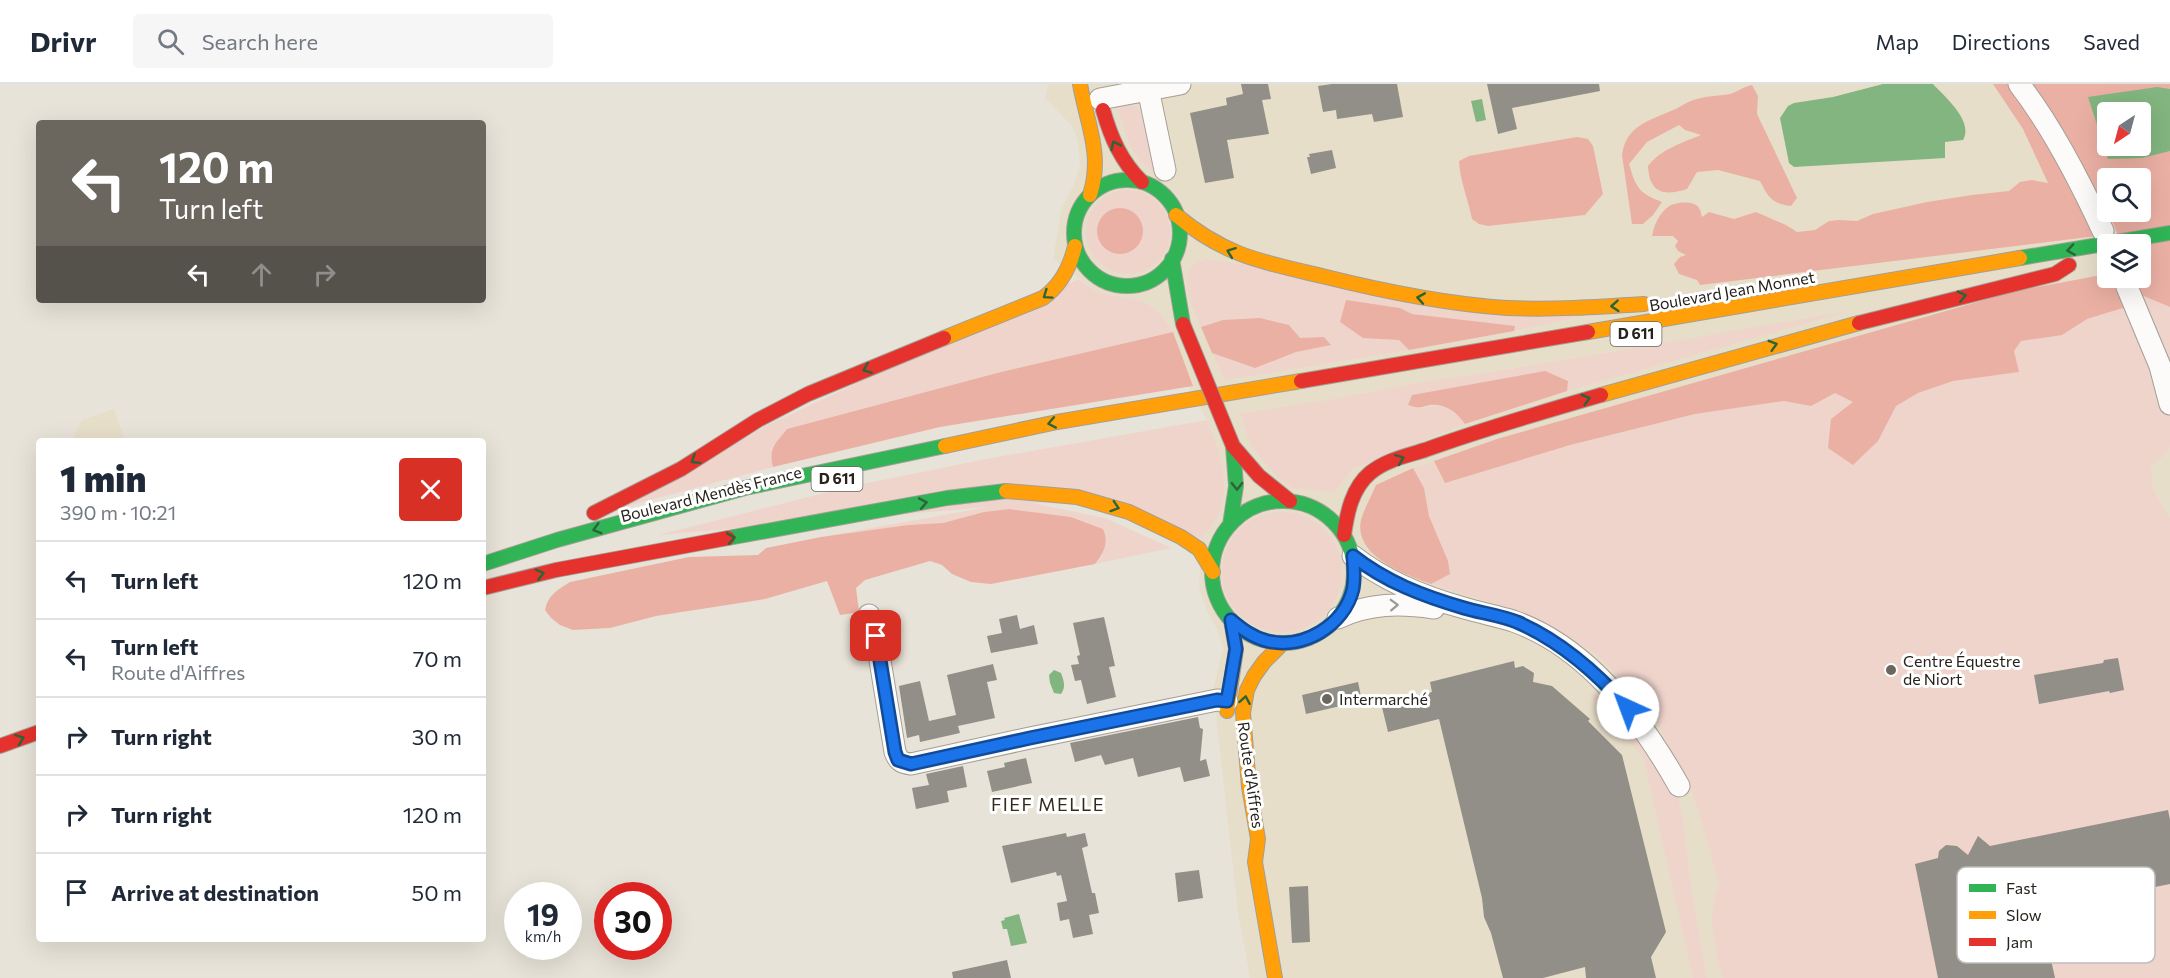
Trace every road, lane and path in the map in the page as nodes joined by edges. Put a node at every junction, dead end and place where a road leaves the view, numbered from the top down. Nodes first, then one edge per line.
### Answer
1 (1080, 84) edge
2 (1180, 84) edge
3 (2019, 84) edge
4 (1148, 87) edge
5 (1094, 96) edge
6 (1165, 170) dead end
7 (1142, 182) junction
8 (1090, 195) junction
9 (1176, 215) junction
10 (2103, 231) dead end
11 (2170, 233) edge
12 (2170, 245) edge
13 (1075, 246) junction
14 (2151, 248) edge
15 (2097, 258) edge
16 (1172, 259) junction
17 (2075, 261) junction
18 (1881, 281) junction
19 (1134, 285) junction
20 (2127, 288) edge
21 (1720, 295) dead end
22 (1155, 296) dead end
23 (1662, 302) dead end
24 (1167, 306) dead end
25 (1183, 324) junction
26 (1195, 404) junction
27 (2170, 404) edge
28 (1233, 446) junction
29 (1290, 501) junction
30 (1230, 525) junction
31 (1344, 535) junction
32 (486, 554) edge
33 (1353, 556) junction
34 (486, 563) edge
35 (1213, 572) junction
36 (486, 574) edge
37 (486, 587) edge
38 (1466, 609) junction
39 (869, 615) dead end
40 (1338, 618) junction
41 (1231, 620) junction
42 (1283, 644) junction
43 (1227, 701) junction
44 (36, 721) edge
45 (1227, 724) dead end
46 (36, 733) edge
47 (0, 734) edge
48 (0, 746) edge
49 (1679, 786) dead end
50 (1245, 842) dead end
51 (1255, 862) junction
52 (1275, 978) edge

1 - 5 main road
2 - 4 street
3 - 10 street
4 - 5 street
4 - 6 street
7 -> 5 main road
5 - 8 main road
7 - 8 main road
7 - 9 main road
8 - 13 main road
9 - 16 main road
23 -> 9 main road
11 -> 18 main road, Boulevard Jean Monnet / D 611
12 - 14 main road
13 - 19 main road
13 -> 32 main road
15 - 17 main road, Boulevard Jean Monnet / D 611
16 - 19 main road
16 - 25 main road
17 - 26 main road, Boulevard Jean Monnet / D 611
31 -> 17 main road
18 - 21 main road
18 - 26 main road, Boulevard Jean Monnet / D 611
19 - 22 main road
20 - 27 street
24 - 25 main road
25 - 28 main road, bridge
26 -> 34 main road, Boulevard Mendès France / D 611
26 - 36 main road, Boulevard Mendès France / D 611
28 - 29 main road
28 -> 30 main road
29 - 30 main road
29 - 31 main road
30 - 35 main road
31 - 33 main road
33 - 38 street
33 - 40 main road
37 -> 35 main road
35 - 41 main road
40 -> 38 street
38 - 49 street
39 - 43 street
40 - 42 main road
41 - 42 main road
41 - 43 main road, Route d'Aiffres
51 -> 42 main road, Route d'Aiffres
43 - 45 main road, Route d'Aiffres
44 - 47 main road
48 -> 46 main road
50 - 51 main road, Route d'Aiffres
51 - 52 main road, Route d'Aiffres

